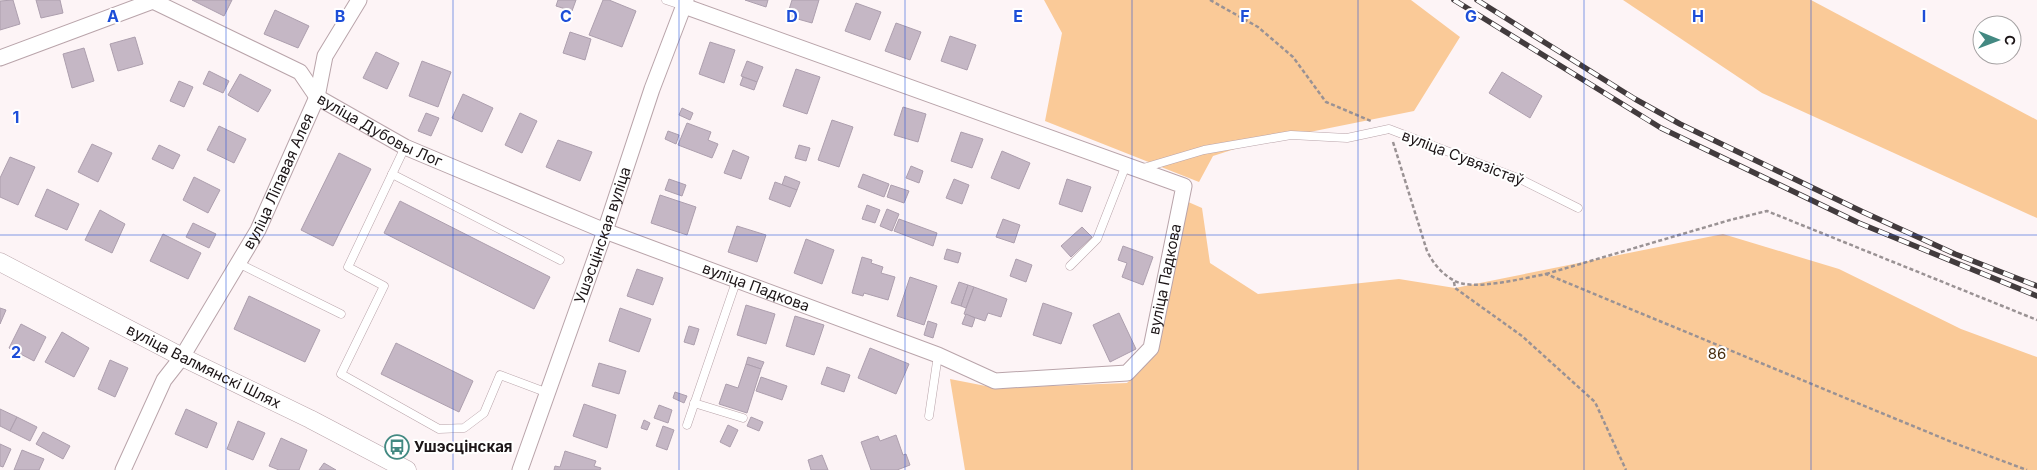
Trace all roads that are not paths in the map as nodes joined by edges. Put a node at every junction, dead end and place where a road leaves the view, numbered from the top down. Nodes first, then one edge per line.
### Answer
1 (153, 0) edge
2 (359, 0) edge
3 (666, 0) edge
4 (685, 3) edge
5 (0, 58) edge
6 (317, 97) junction
7 (405, 147) junction
8 (1132, 167) junction
9 (392, 174) junction
10 (1578, 208) dead end
11 (605, 231) junction
12 (560, 260) dead end
13 (0, 262) edge
14 (238, 263) junction
15 (1070, 266) dead end
16 (737, 279) junction
17 (341, 314) dead end
18 (938, 355) junction
19 (182, 356) junction
20 (548, 393) junction
21 (694, 403) junction
22 (929, 416) dead end
23 (743, 418) dead end
24 (687, 424) dead end
25 (123, 470) edge
26 (407, 470) edge
27 (520, 470) edge

1 - 5 street, вуліца Дубовы Лог
1 - 6 street, вуліца Дубовы Лог
2 - 6 street, вуліца Ліпавая Алея
3 - 4 lane
4 - 8 street, вуліца Падкова
4 - 11 street, Ушэсцінская вуліца
6 - 7 street, вуліца Дубовы Лог
6 - 14 street, вуліца Ліпавая Алея
7 - 9 lane
7 - 11 street, вуліца Дубовы Лог
8 - 10 lane, вуліца Сувязістаў
8 - 15 lane
8 - 18 street, вуліца Падкова
9 - 12 lane
9 - 20 lane
11 - 16 street, вуліца Падкова
11 - 20 street, Ушэсцінская вуліца
13 - 19 street, вуліца Валмянскі Шлях
14 - 17 lane
14 - 19 street, вуліца Ліпавая Алея
16 - 18 street, вуліца Падкова
16 - 21 lane
18 - 22 lane
19 - 25 street, вуліца Ліпавая Алея
19 - 26 street, вуліца Валмянскі Шлях
20 - 27 street, Ушэсцінская вуліца
21 - 23 lane
21 - 24 lane

